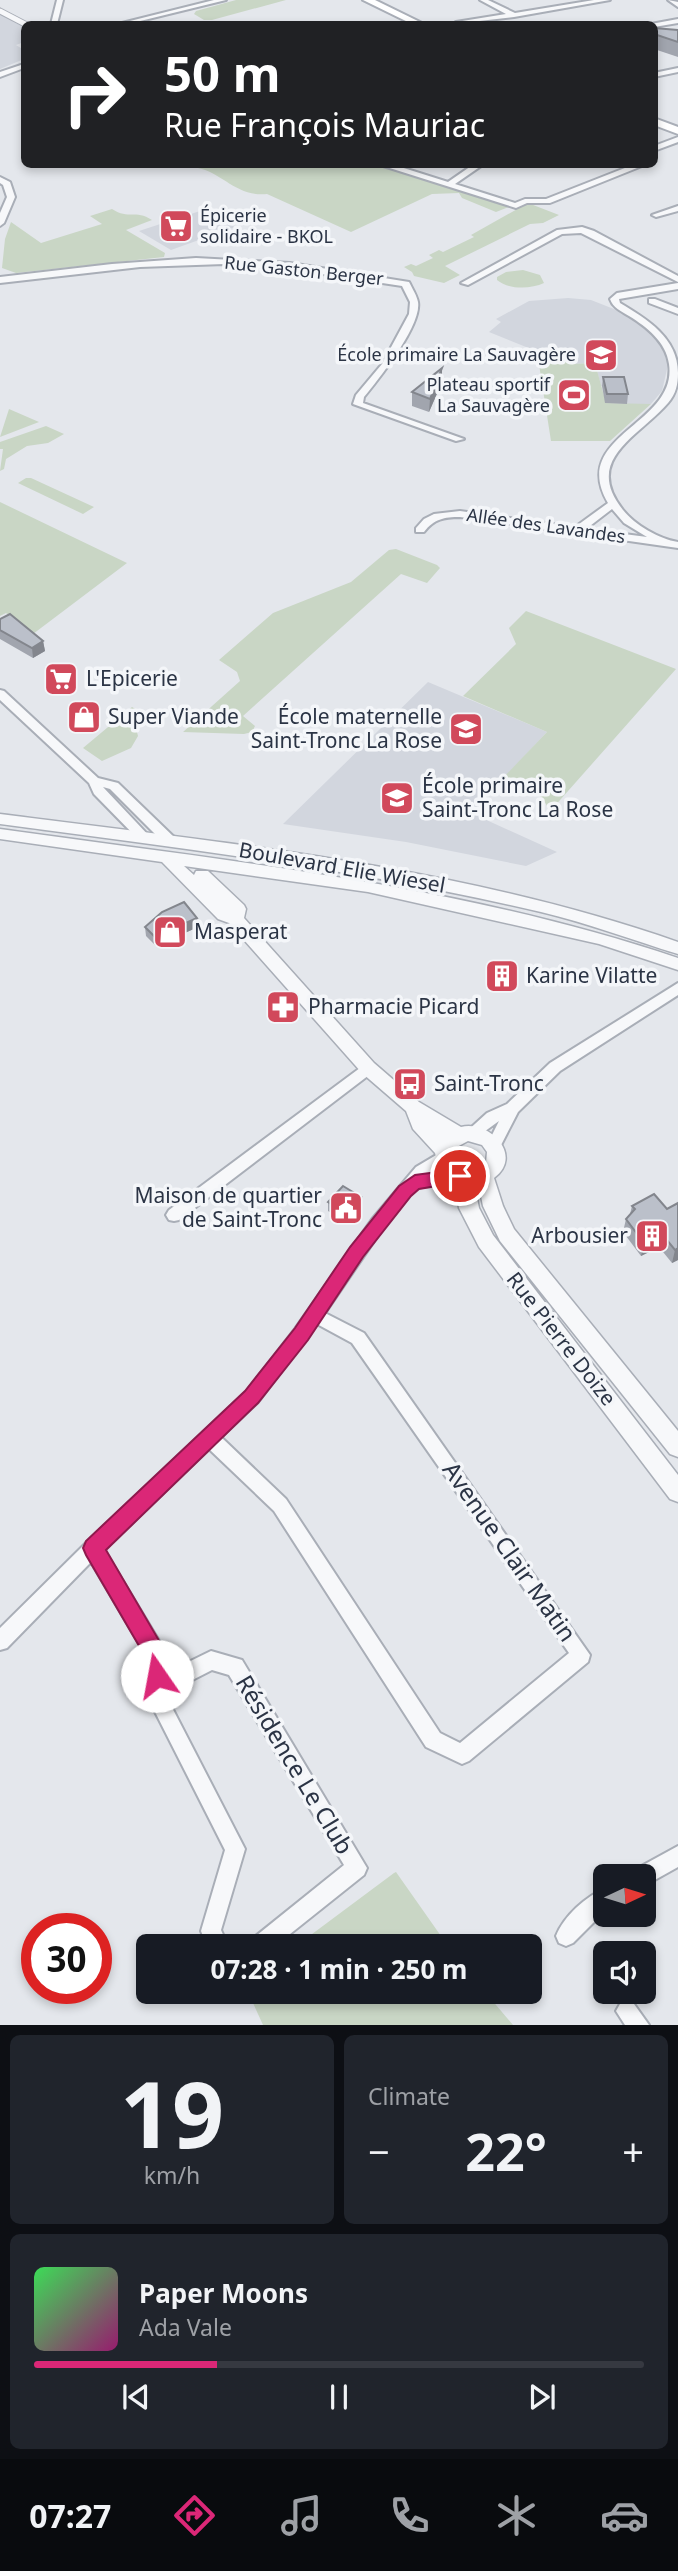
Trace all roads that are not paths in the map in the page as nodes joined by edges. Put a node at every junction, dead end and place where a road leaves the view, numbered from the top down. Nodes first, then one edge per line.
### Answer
1 (60, 0) edge
2 (223, 0) edge
3 (368, 0) edge
4 (483, 0) edge
5 (607, 0) edge
6 (671, 0) edge
7 (678, 5) edge
8 (0, 11) edge
9 (514, 15) junction
10 (55, 21) edge
11 (134, 21) edge
12 (413, 21) edge
13 (475, 21) edge
14 (678, 21) edge
15 (21, 22) edge
16 (658, 24) edge
17 (21, 67) edge
18 (678, 70) edge
19 (658, 74) edge
20 (0, 75) edge
21 (658, 123) edge
22 (678, 131) edge
23 (678, 139) edge
24 (658, 147) edge
25 (395, 168) edge
26 (474, 168) edge
27 (633, 169) edge
28 (0, 179) edge
29 (449, 185) junction
30 (678, 208) edge
31 (656, 215) dead end
32 (0, 223) edge
33 (0, 279) edge
34 (678, 279) edge
35 (465, 283) dead end
36 (678, 286) edge
37 (652, 301) dead end
38 (678, 311) edge
39 (459, 439) dead end
40 (614, 505) junction
41 (420, 530) dead end
42 (578, 530) junction
43 (666, 543) junction
44 (678, 545) edge
45 (0, 694) edge
46 (94, 781) junction
47 (0, 819) edge
48 (0, 834) edge
49 (145, 838) junction
50 (169, 849) junction
51 (187, 860) junction
52 (235, 919) junction
53 (678, 948) edge
54 (678, 964) edge
55 (678, 988) edge
56 (368, 1068) junction
57 (413, 1107) junction
58 (512, 1108) junction
59 (466, 1134) junction
60 (494, 1145) junction
61 (444, 1153) junction
62 (461, 1176) junction
63 (484, 1176) junction
64 (415, 1182) junction
65 (174, 1215) dead end
66 (314, 1315) junction
67 (210, 1438) junction
68 (678, 1447) edge
69 (678, 1492) edge
70 (93, 1548) junction
71 (0, 1641) edge
72 (153, 1690) junction
73 (678, 1856) edge
74 (656, 1869) edge
75 (593, 1906) edge
76 (212, 1934) edge
77 (274, 1934) edge
78 (566, 1936) dead end

1 - 10 street
2 - 11 street
3 - 12 main road
4 - 9 street
5 - 9 street
6 - 7 street
8 - 15 street
9 - 13 street
14 - 16 street
17 - 20 street
18 - 19 street
21 - 22 main road
23 - 24 street
25 - 29 street
26 - 29 street
27 - 29 street
28 - 32 street
30 - 31 street
33 - 39 street, Rue Gaston Berger
34 - 35 street
36 - 40 street
37 - 38 street
40 - 42 street
40 - 43 street
41 - 42 street, Allée des Lavandes
42 - 43 street, Allée des Lavandes
43 - 44 street, Allée des Lavandes
45 - 46 street
46 - 49 street
46 - 50 street
47 - 49 street, Boulevard Elie Wiesel
48 - 50 street, Boulevard Elie Wiesel
49 - 50 street, Boulevard Elie Wiesel
50 - 51 street, Boulevard Elie Wiesel
50 - 52 street
50 - 53 street, Boulevard Elie Wiesel
51 - 52 street
51 - 54 street, Boulevard Elie Wiesel
52 - 56 street
55 - 58 street
56 - 57 street
56 - 65 street
57 - 59 street
57 - 61 street
58 - 59 street
58 - 60 street
59 - 60 street
59 - 61 street
60 - 63 street
61 - 62 street
61 - 64 street
62 - 63 street
62 - 64 street
62 - 69 street, Rue Pierre Doize
63 - 68 street, Rue Pierre Doize
64 - 66 street
66 - 67 street
66 - 67 street, Avenue Clair Matin
67 - 70 street
70 - 71 street
70 - 72 street
72 - 76 street
72 - 77 street, Résidence Le Club
73 - 74 street
75 - 78 street

